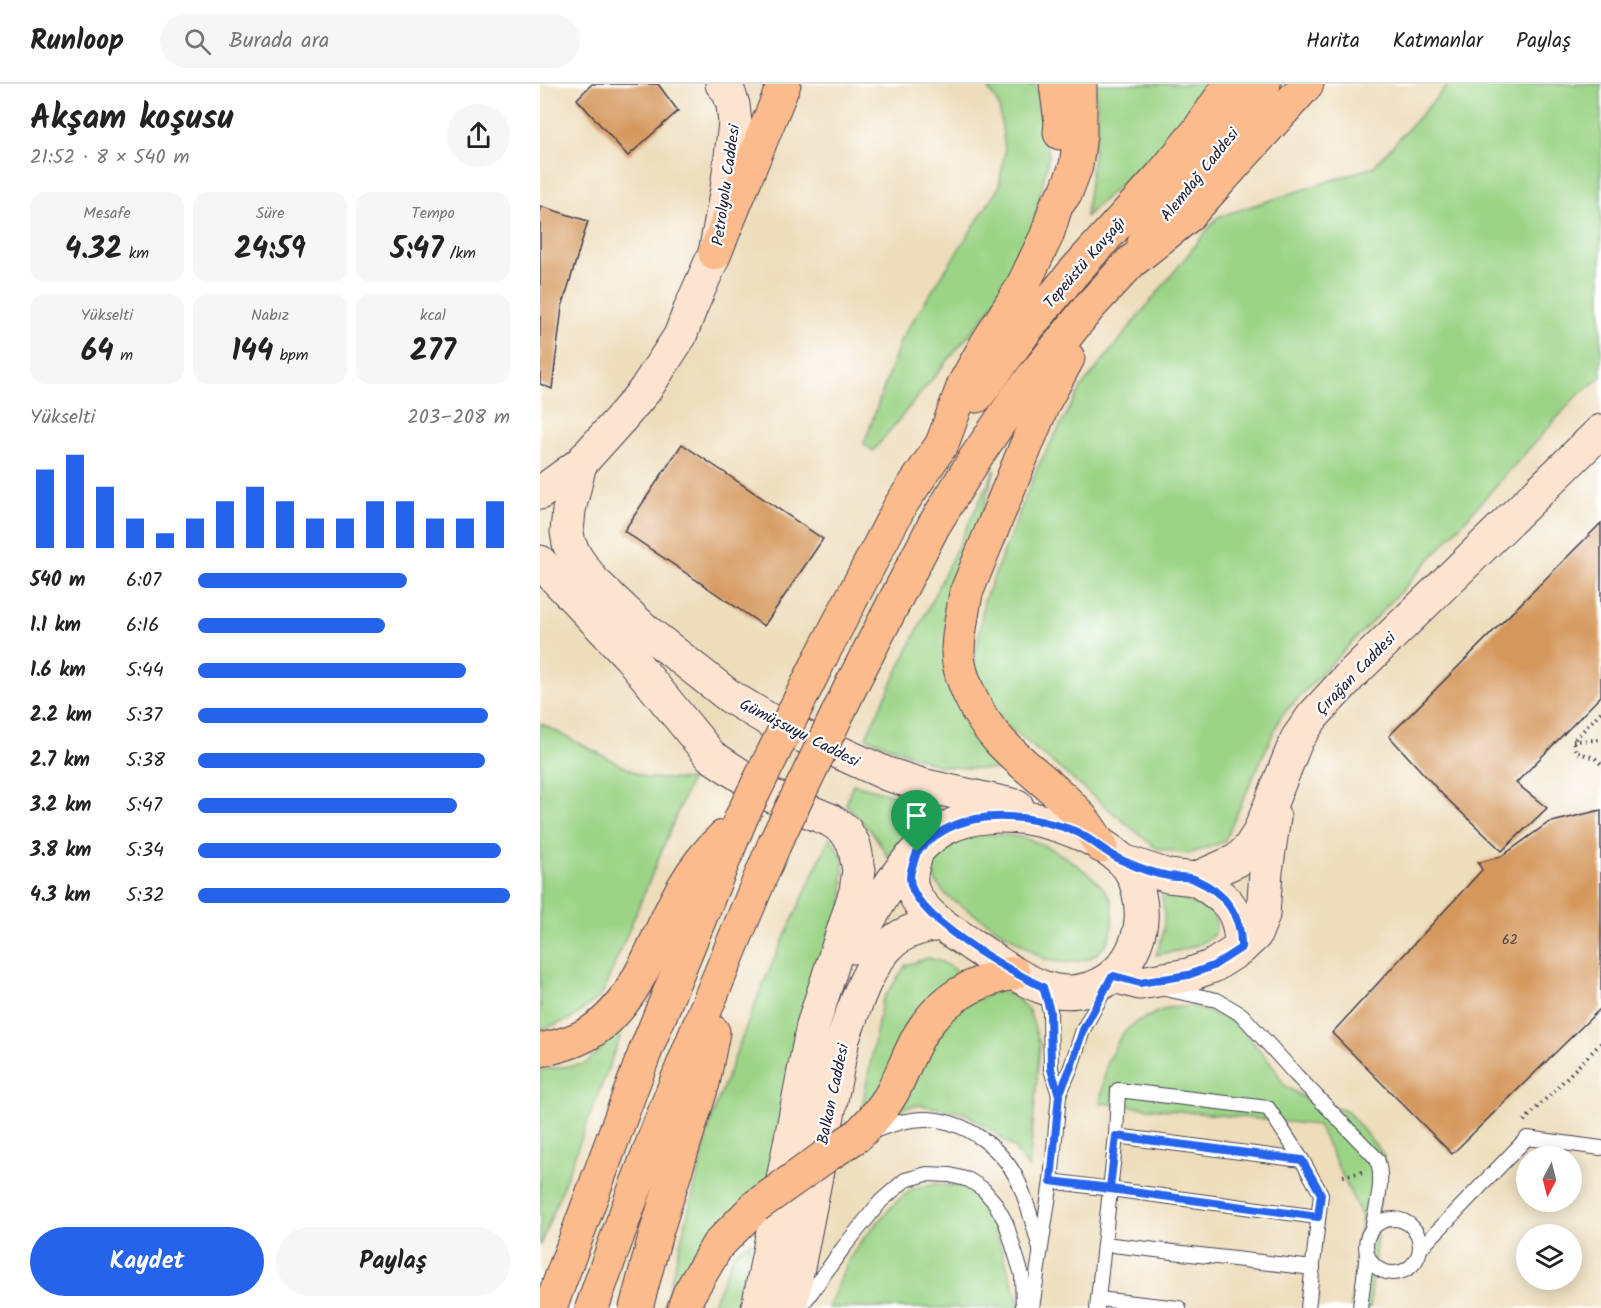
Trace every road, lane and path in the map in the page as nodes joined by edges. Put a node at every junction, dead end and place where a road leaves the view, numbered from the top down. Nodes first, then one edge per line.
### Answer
1 (722, 84) edge
2 (784, 84) edge
3 (1056, 84) edge
4 (1080, 84) edge
5 (1230, 84) edge
6 (1264, 84) edge
7 (1307, 84) edge
8 (1056, 207) junction
9 (715, 253) junction
10 (1131, 262) junction
11 (1090, 306) junction
12 (1601, 431) edge
13 (942, 444) junction
14 (580, 464) junction
15 (540, 493) edge
16 (540, 562) edge
17 (1601, 712) edge
18 (1601, 740) edge
19 (1573, 741) junction
20 (1601, 764) edge
21 (1278, 784) junction
22 (741, 818) junction
23 (1056, 825) junction
24 (917, 852) junction
25 (1112, 854) junction
26 (1195, 879) junction
27 (941, 924) junction
28 (1241, 948) junction
29 (1013, 973) junction
30 (1122, 979) junction
31 (716, 982) junction
32 (1043, 987) junction
33 (813, 1025) junction
34 (1601, 1043) edge
35 (540, 1050) edge
36 (1059, 1095) junction
37 (857, 1136) junction
38 (1116, 1136) junction
39 (1527, 1138) junction
40 (1601, 1148) edge
41 (1302, 1160) junction
42 (1051, 1181) junction
43 (1110, 1188) junction
44 (1318, 1217) junction
45 (1372, 1229) junction
46 (1104, 1244) junction
47 (1420, 1250) junction
48 (1042, 1253) junction
49 (1367, 1254) junction
50 (1312, 1268) junction
51 (1098, 1303) edge
52 (550, 1308) edge
53 (592, 1308) edge
54 (636, 1308) edge
55 (684, 1308) edge
56 (758, 1308) edge
57 (790, 1308) edge
58 (800, 1308) edge
59 (1023, 1308) edge
60 (1032, 1308) edge
61 (1179, 1308) edge
62 (1308, 1308) edge
63 (1360, 1308) edge

1 - 9 street, Petrolyolu Caddesi
2 - 9 main road
3 - 8 main road
4 - 8 main road
5 - 13 main road, Tepeüstü Kavşağı
6 - 10 main road, Alemdağ Caddesi
7 - 10 main road
8 - 13 main road
9 - 14 street, Petrolyolu Caddesi
10 - 11 main road
11 - 25 main road
11 - 31 main road, bridge
12 - 21 street, Çırağan Caddesi
13 - 22 main road, bridge
14 - 15 street
14 - 23 street, Gümüşsuyu Caddesi
16 - 33 street
17 - 19 path
18 - 19 path
19 - 20 path
21 - 26 street, Çırağan Caddesi
21 - 28 street
22 - 35 main road
22 - 52 main road
23 - 24 street
23 - 25 street
24 - 27 street
24 - 33 street
25 - 26 street
25 - 30 street
26 - 28 street
27 - 29 street
27 - 57 street, Balkan Caddesi
28 - 30 street
29 - 32 street
29 - 37 main road
30 - 32 street
30 - 36 lane
30 - 45 lane
31 - 53 main road
31 - 54 main road
32 - 36 lane
33 - 56 street
34 - 39 path
36 - 42 lane
37 - 48 lane
37 - 55 main road, bridge
38 - 41 lane
38 - 41 lane
38 - 43 lane
39 - 40 lane
39 - 47 lane
41 - 44 lane
42 - 43 lane
42 - 48 lane
43 - 44 lane
43 - 46 lane
44 - 50 lane
45 - 47 lane
45 - 49 lane
46 - 50 lane
46 - 51 lane
47 - 49 lane
48 - 60 lane
49 - 63 lane
50 - 62 lane
51 - 61 lane
58 - 59 lane

